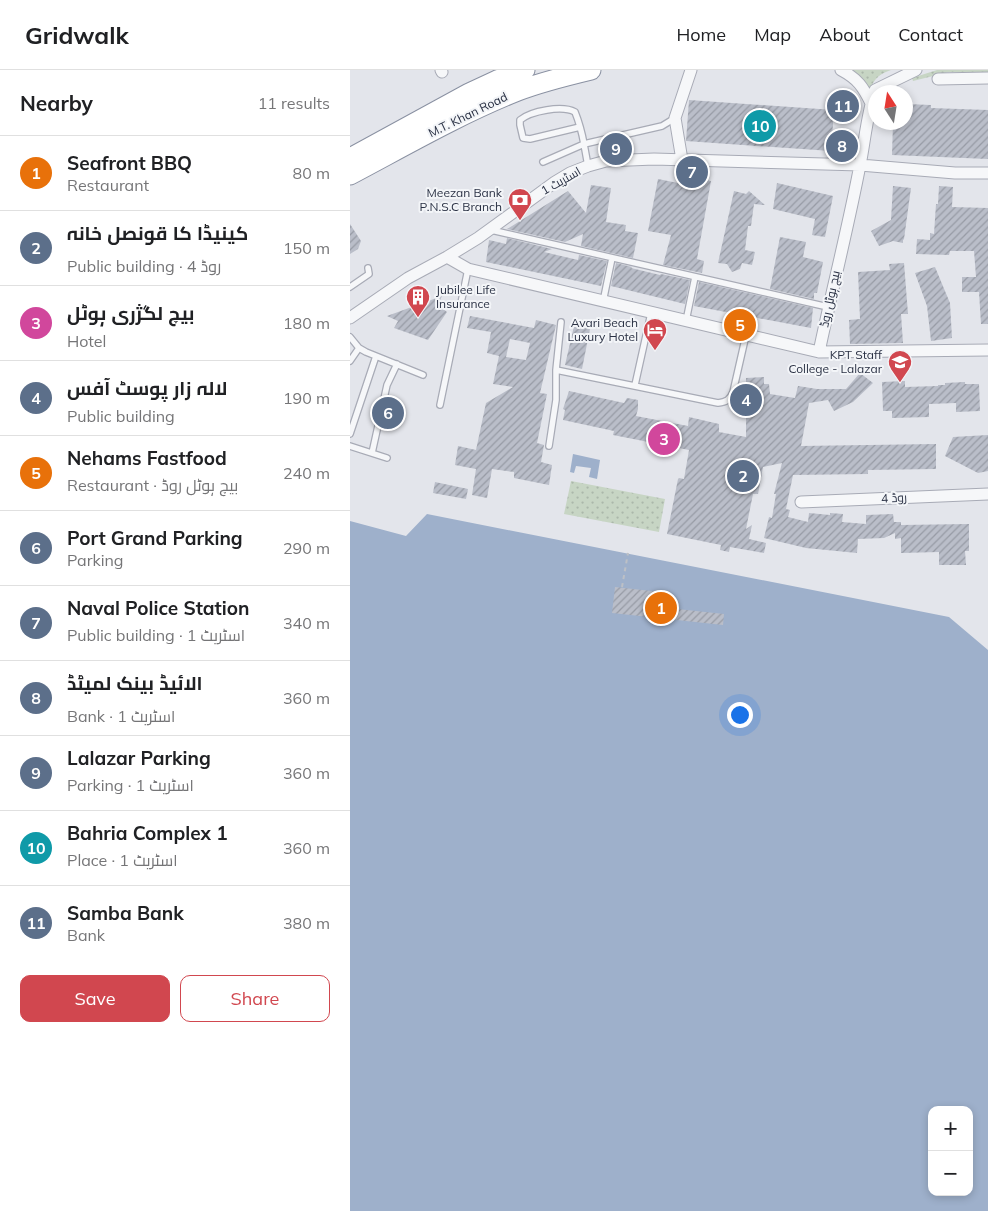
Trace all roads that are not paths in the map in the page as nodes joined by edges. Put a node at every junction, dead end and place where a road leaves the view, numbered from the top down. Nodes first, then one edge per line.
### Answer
1 (499, 70) edge
2 (525, 70) edge
3 (543, 70) edge
4 (591, 70) edge
5 (691, 70) edge
6 (842, 70) edge
7 (916, 70) edge
8 (988, 78) edge
9 (938, 79) dead end
10 (885, 85) edge
11 (868, 99) edge
12 (868, 115) edge
13 (675, 118) junction
14 (580, 128) junction
15 (584, 144) junction
16 (350, 146) edge
17 (350, 158) edge
18 (682, 160) junction
19 (543, 162) dead end
20 (860, 165) junction
21 (350, 166) edge
22 (588, 166) junction
23 (988, 173) edge
24 (350, 175) edge
25 (488, 229) junction
26 (448, 257) junction
27 (612, 258) junction
28 (368, 268) dead end
29 (468, 269) junction
30 (695, 277) junction
31 (350, 287) edge
32 (602, 302) junction
33 (828, 307) junction
34 (651, 313) junction
35 (350, 318) edge
36 (686, 321) junction
37 (561, 322) dead end
38 (746, 335) junction
39 (350, 337) edge
40 (357, 345) junction
41 (350, 348) edge
42 (988, 350) edge
43 (819, 352) junction
44 (376, 356) junction
45 (350, 361) edge
46 (397, 364) junction
47 (556, 370) junction
48 (423, 375) dead end
49 (635, 385) junction
50 (440, 405) dead end
51 (350, 434) edge
52 (350, 446) edge
53 (548, 446) dead end
54 (372, 453) junction
55 (387, 458) dead end
56 (988, 494) edge
57 (800, 502) dead end

1 - 16 highway
2 - 17 highway
3 - 21 highway
4 - 24 highway, M.T. Khan Road
5 - 13 street
6 - 11 street
7 - 10 street
8 - 9 street
12 - 20 street, بیچ ہوٹل روڈ
13 - 15 lane
13 - 18 street
14 - 14 lane
14 - 15 lane
15 - 19 lane
15 - 22 lane
18 - 20 street, اسٹریٹ 1
18 - 22 street, اسٹریٹ 1
20 - 23 street, اسٹریٹ 1
20 - 33 street, بیچ ہوٹل روڈ
22 - 25 street, اسٹریٹ 1
25 - 26 street, اسٹریٹ 1
25 - 27 lane
26 - 29 street
26 - 35 street, اسٹریٹ 1
27 - 30 lane
27 - 32 lane
28 - 31 lane
29 - 32 street
29 - 50 lane
30 - 33 lane
30 - 36 lane
32 - 34 street
33 - 43 street, بیچ ہوٹل روڈ
34 - 36 street
34 - 49 lane
36 - 38 street
37 - 47 lane
38 - 43 street
38 - 49 lane
39 - 40 lane
40 - 41 lane
40 - 44 lane
40 - 45 lane
42 - 43 street
44 - 46 lane
44 - 51 lane
46 - 48 lane
46 - 54 lane
47 - 49 lane
47 - 53 lane
52 - 54 lane
54 - 55 lane
56 - 57 street, روڈ 4

